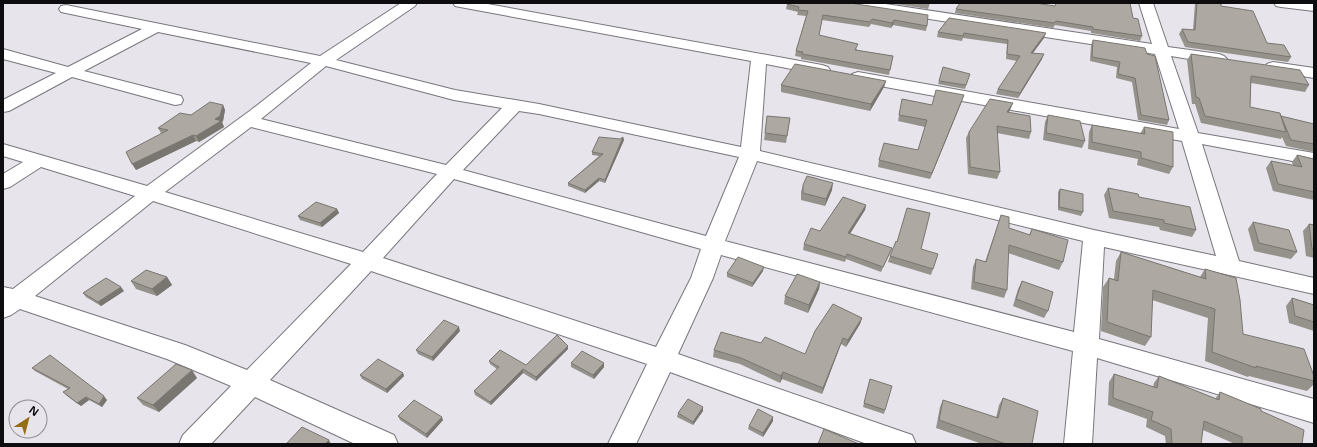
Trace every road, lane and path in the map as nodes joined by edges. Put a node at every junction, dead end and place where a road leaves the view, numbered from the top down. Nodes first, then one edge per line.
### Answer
1 (410, 3) edge
2 (460, 3) edge
3 (852, 3) edge
4 (1146, 3) edge
5 (1281, 3) edge
6 (1314, 7) edge
7 (66, 8) dead end
8 (156, 27) junction
9 (1162, 50) junction
10 (3, 54) edge
11 (759, 58) junction
12 (323, 61) junction
13 (1235, 62) edge
14 (1257, 65) edge
15 (70, 72) junction
16 (1314, 73) edge
17 (175, 100) dead end
18 (514, 106) junction
19 (3, 107) edge
20 (248, 121) junction
21 (1190, 136) junction
22 (3, 150) edge
23 (750, 154) junction
24 (1314, 160) edge
25 (38, 161) junction
26 (450, 172) junction
27 (3, 183) edge
28 (151, 194) junction
29 (1094, 237) junction
30 (713, 245) junction
31 (367, 261) junction
32 (1230, 267) junction
33 (1314, 286) edge
34 (8, 300) edge
35 (1086, 345) junction
36 (662, 359) junction
37 (251, 384) junction
38 (1314, 411) edge
39 (193, 444) edge
40 (384, 444) edge
41 (622, 444) edge
42 (902, 444) edge
43 (1078, 444) edge

1 - 12 street
2 - 11 street
3 - 9 street
4 - 9 street
5 - 6 street
7 - 8 street
8 - 12 street
8 - 15 street
9 - 13 street
9 - 21 street
10 - 15 street
11 - 21 street
11 - 23 street
12 - 18 street
12 - 20 street
14 - 16 street
15 - 17 street
15 - 19 street
18 - 23 street
18 - 26 street
20 - 26 street
20 - 28 street
21 - 24 street
21 - 32 street
22 - 25 street
23 - 29 street
23 - 30 street
25 - 27 street
25 - 28 street
26 - 30 street
26 - 31 street
28 - 31 street
28 - 34 street
29 - 32 street
29 - 35 street
30 - 35 street
30 - 36 street
31 - 36 street
31 - 37 street
32 - 33 street
34 - 37 street
35 - 38 street
35 - 43 street
36 - 41 street
36 - 42 street
37 - 39 street
37 - 40 street

